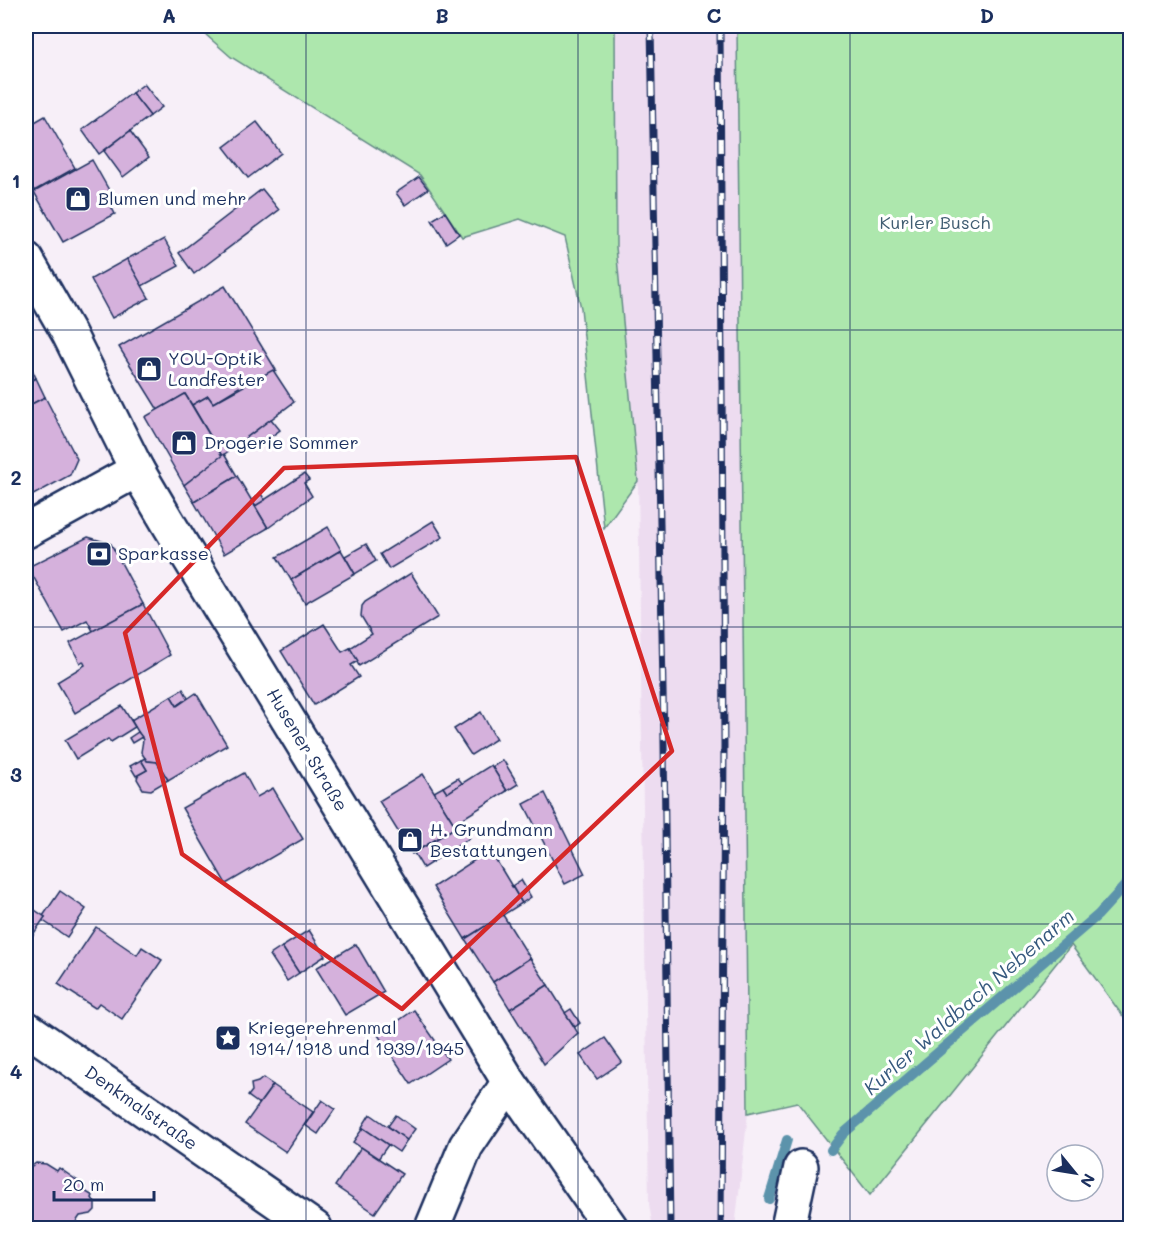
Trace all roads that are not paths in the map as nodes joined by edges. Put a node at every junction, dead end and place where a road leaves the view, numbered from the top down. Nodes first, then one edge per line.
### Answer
1 (26, 259) edge
2 (137, 470) junction
3 (26, 531) edge
4 (26, 1028) edge
5 (509, 1082) junction
6 (801, 1167) dead end
7 (315, 1228) edge
8 (432, 1228) edge
9 (611, 1228) edge
10 (788, 1228) edge

1 - 2 street, Husener Straße
2 - 3 street
2 - 5 street, Husener Straße
4 - 7 street, Denkmalstraße
5 - 8 street
5 - 9 street, Husener Straße
6 - 10 street

